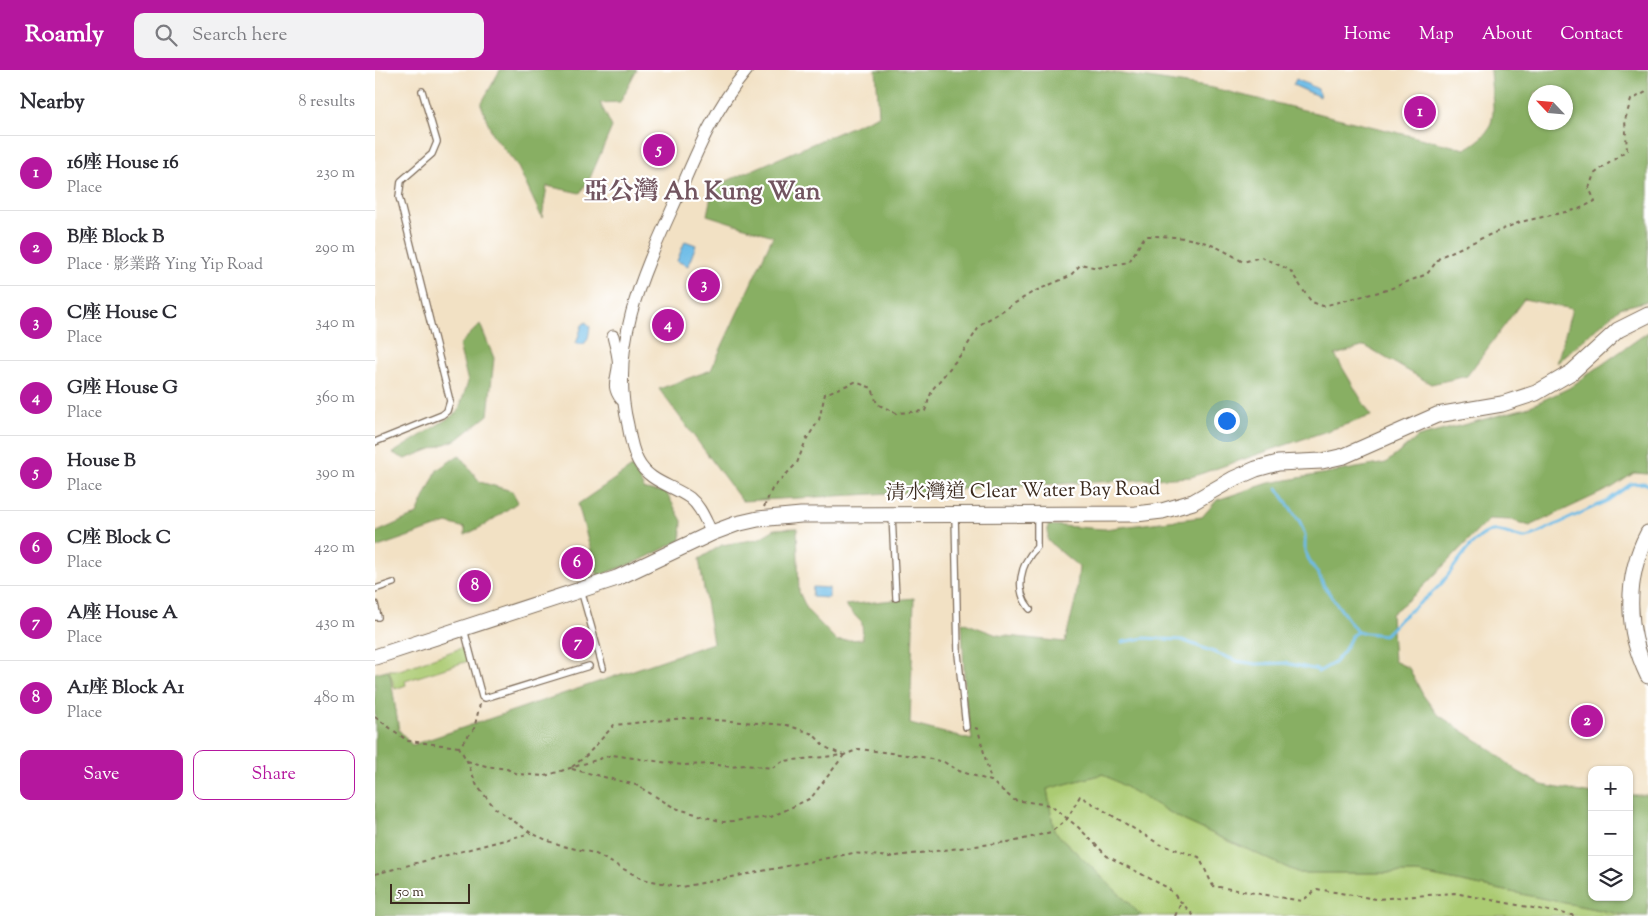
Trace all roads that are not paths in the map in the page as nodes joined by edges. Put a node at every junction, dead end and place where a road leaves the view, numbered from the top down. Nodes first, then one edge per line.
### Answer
1 (747, 70) edge
2 (422, 91) dead end
3 (1648, 315) edge
4 (613, 336) dead end
5 (623, 402) junction
6 (375, 442) edge
7 (1037, 514) junction
8 (892, 515) junction
9 (955, 515) junction
10 (712, 533) junction
11 (1648, 533) edge
12 (393, 584) dead end
13 (375, 589) edge
14 (581, 590) junction
15 (896, 598) dead end
16 (375, 604) edge
17 (1030, 609) dead end
18 (375, 618) edge
19 (464, 629) junction
20 (375, 657) edge
21 (589, 666) dead end
22 (603, 668) dead end
23 (1648, 676) edge
24 (966, 727) road end

1 - 5 street
2 - 6 lane
3 - 7 main road, 清水灣道 Clear Water Bay Road
4 - 5 street
5 - 10 street
7 - 9 main road, 清水灣道 Clear Water Bay Road
7 - 17 lane
8 - 9 main road, 清水灣道 Clear Water Bay Road
8 - 10 main road, 清水灣道 Clear Water Bay Road
8 - 15 lane
9 - 24 lane
10 - 14 main road, 清水灣道 Clear Water Bay Road
11 - 23 main road
12 - 13 lane
14 - 19 main road, 清水灣道 Clear Water Bay Road
14 - 22 lane
16 - 18 lane
19 - 20 main road, 清水灣道 Clear Water Bay Road
19 - 21 lane

